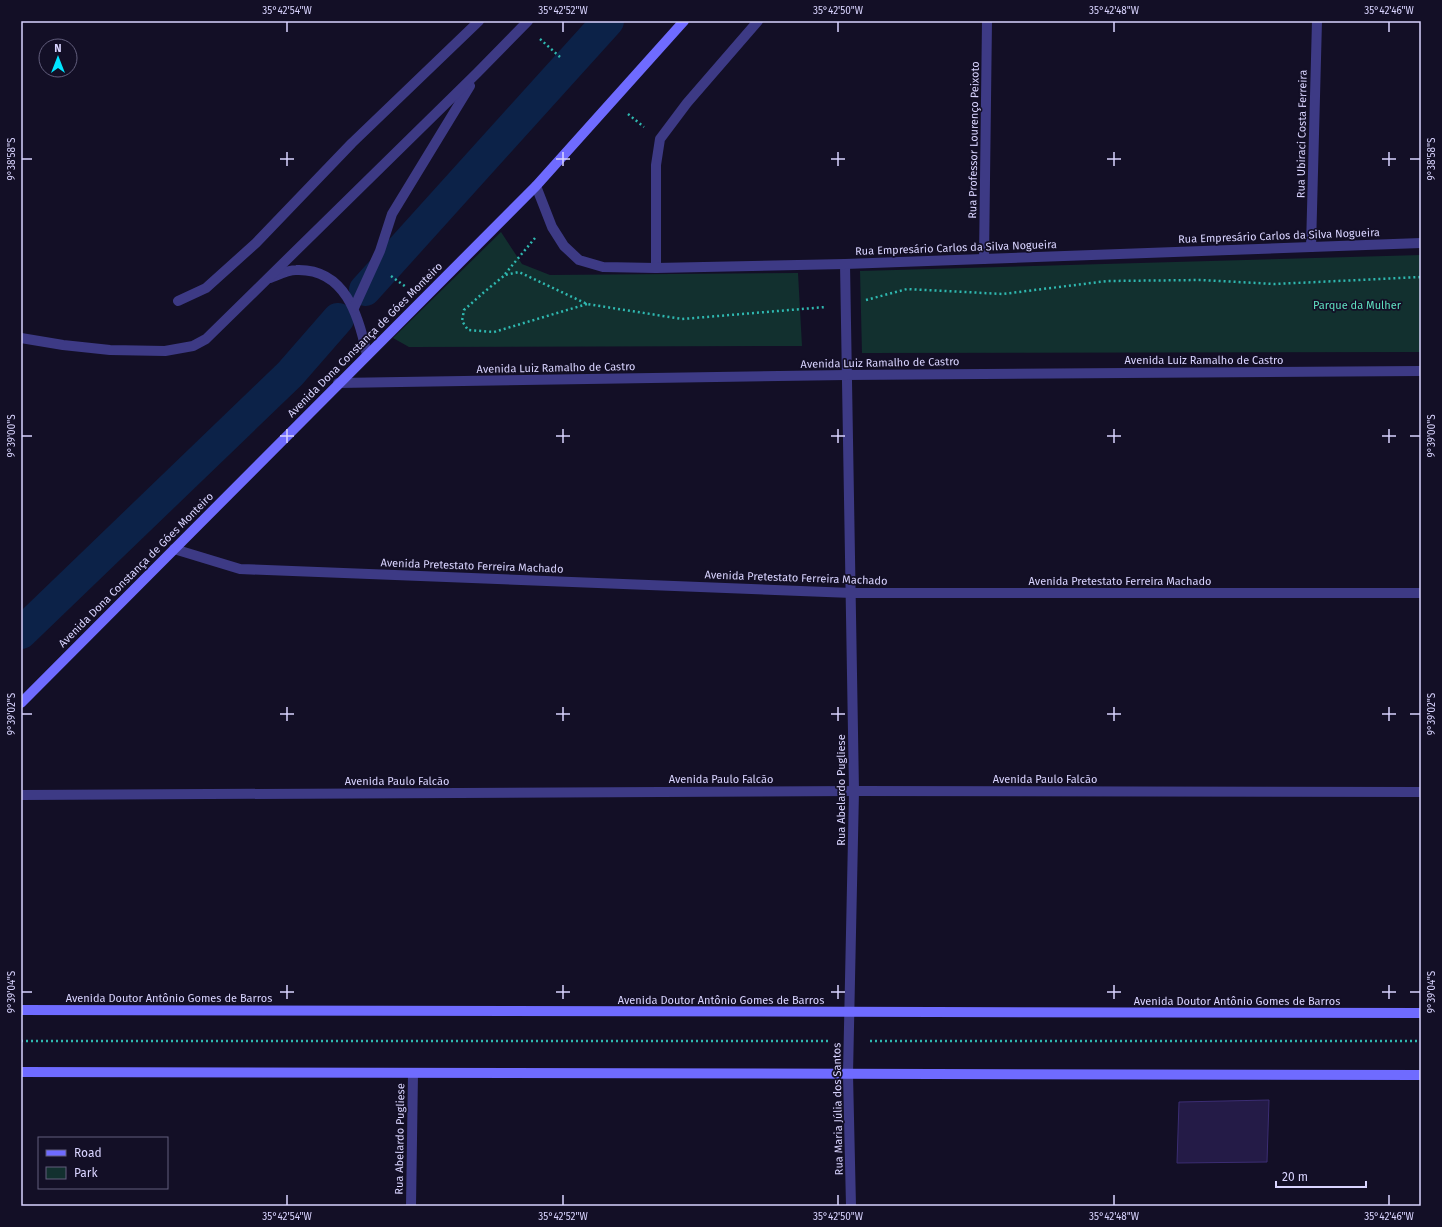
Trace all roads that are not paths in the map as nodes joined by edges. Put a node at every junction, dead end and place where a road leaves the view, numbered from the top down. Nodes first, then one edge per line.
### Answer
1 (480, 21) edge
2 (528, 21) edge
3 (684, 21) edge
4 (758, 21) edge
5 (987, 21) edge
6 (1317, 21) edge
7 (477, 74) junction
8 (536, 186) junction
9 (1421, 242) edge
10 (1311, 247) junction
11 (984, 259) junction
12 (845, 264) junction
13 (656, 268) junction
14 (267, 278) junction
15 (178, 301) dead end
16 (354, 308) junction
17 (21, 338) edge
18 (367, 355) junction
19 (1421, 371) edge
20 (846, 375) junction
21 (338, 383) junction
22 (174, 549) junction
23 (852, 593) junction
24 (1421, 593) edge
25 (21, 703) edge
26 (854, 791) junction
27 (1421, 792) edge
28 (21, 795) edge
29 (21, 1010) edge
30 (850, 1012) junction
31 (1421, 1013) edge
32 (21, 1072) edge
33 (413, 1073) junction
34 (848, 1074) junction
35 (1421, 1075) edge
36 (411, 1206) edge
37 (851, 1206) edge

1 - 15 street
2 - 7 street
3 - 8 main road, Avenida Dona Constança de Góes Monteiro
4 - 13 street
5 - 11 street, Rua Professor Lourenço Peixoto
6 - 10 street, Rua Ubiraci Costa Ferreira
7 - 14 street
7 - 16 street
8 - 13 street, Rua Empresário Carlos da Silva Nogueira
8 - 18 main road, Avenida Dona Constança de Góes Monteiro
9 - 10 street, Rua Empresário Carlos da Silva Nogueira
10 - 11 street, Rua Empresário Carlos da Silva Nogueira
11 - 12 street, Rua Empresário Carlos da Silva Nogueira
12 - 13 street, Rua Empresário Carlos da Silva Nogueira
12 - 20 street, Rua Abelardo Pugliese
14 - 16 street
14 - 17 street
16 - 18 street
18 - 21 main road, Avenida Dona Constança de Góes Monteiro
19 - 20 street, Avenida Luiz Ramalho de Castro
20 - 21 street, Avenida Luiz Ramalho de Castro
20 - 23 street, Rua Abelardo Pugliese
21 - 22 main road, Avenida Dona Constança de Góes Monteiro
22 - 23 street, Avenida Pretestato Ferreira Machado
22 - 25 main road, Avenida Dona Constança de Góes Monteiro
23 - 24 street, Avenida Pretestato Ferreira Machado
23 - 26 street, Rua Abelardo Pugliese
26 - 27 street, Avenida Paulo Falcão
26 - 28 street, Avenida Paulo Falcão
26 - 30 street, Rua Abelardo Pugliese
29 - 30 main road, Avenida Doutor Antônio Gomes de Barros
30 - 31 main road, Avenida Doutor Antônio Gomes de Barros
30 - 34 street, Rua Maria Júlia dos Santos
32 - 33 main road
33 - 34 main road
33 - 36 street, Rua Abelardo Pugliese
34 - 35 main road
34 - 37 street, Rua Maria Júlia dos Santos

